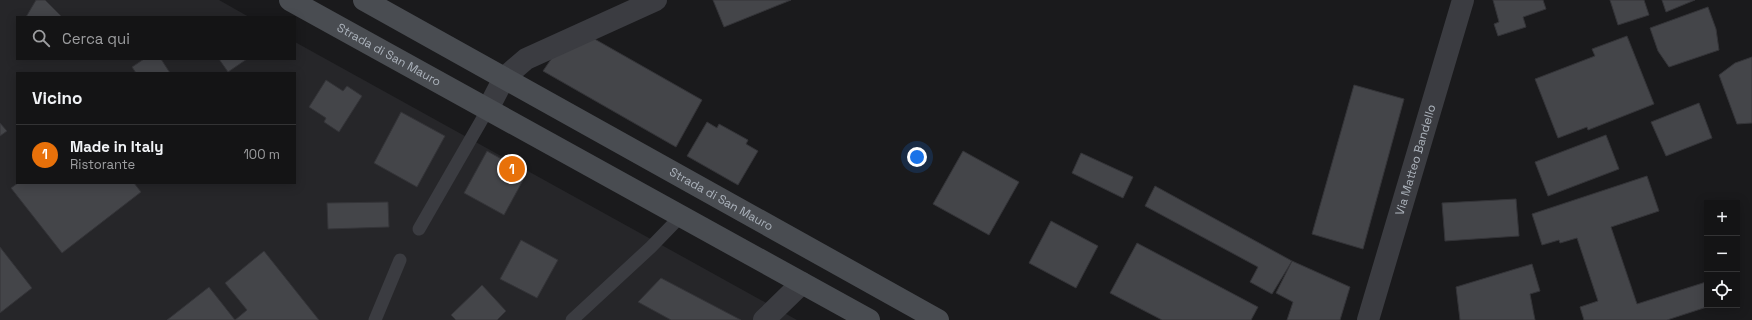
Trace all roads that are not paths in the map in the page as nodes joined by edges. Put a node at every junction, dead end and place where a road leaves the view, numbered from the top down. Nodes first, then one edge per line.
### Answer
1 (290, 0) edge
2 (364, 0) edge
3 (656, 0) edge
4 (1463, 0) edge
5 (504, 78) junction
6 (488, 109) junction
7 (681, 216) junction
8 (419, 229) dead end
9 (400, 260) dead end
10 (802, 283) junction
11 (375, 320) edge
12 (572, 320) edge
13 (764, 320) edge
14 (869, 320) edge
15 (938, 320) edge
16 (1368, 320) edge

1 - 6 main road, Strada di San Mauro
2 - 5 main road, Strada di San Mauro
3 - 5 street
4 - 16 street, Via Matteo Bandello
5 - 6 street
5 - 15 main road, Strada di San Mauro
6 - 7 main road, Strada di San Mauro
6 - 8 lane
7 - 10 main road, Strada di San Mauro
7 - 12 lane
9 - 11 lane
10 - 13 street
10 - 14 main road, Strada di San Mauro

